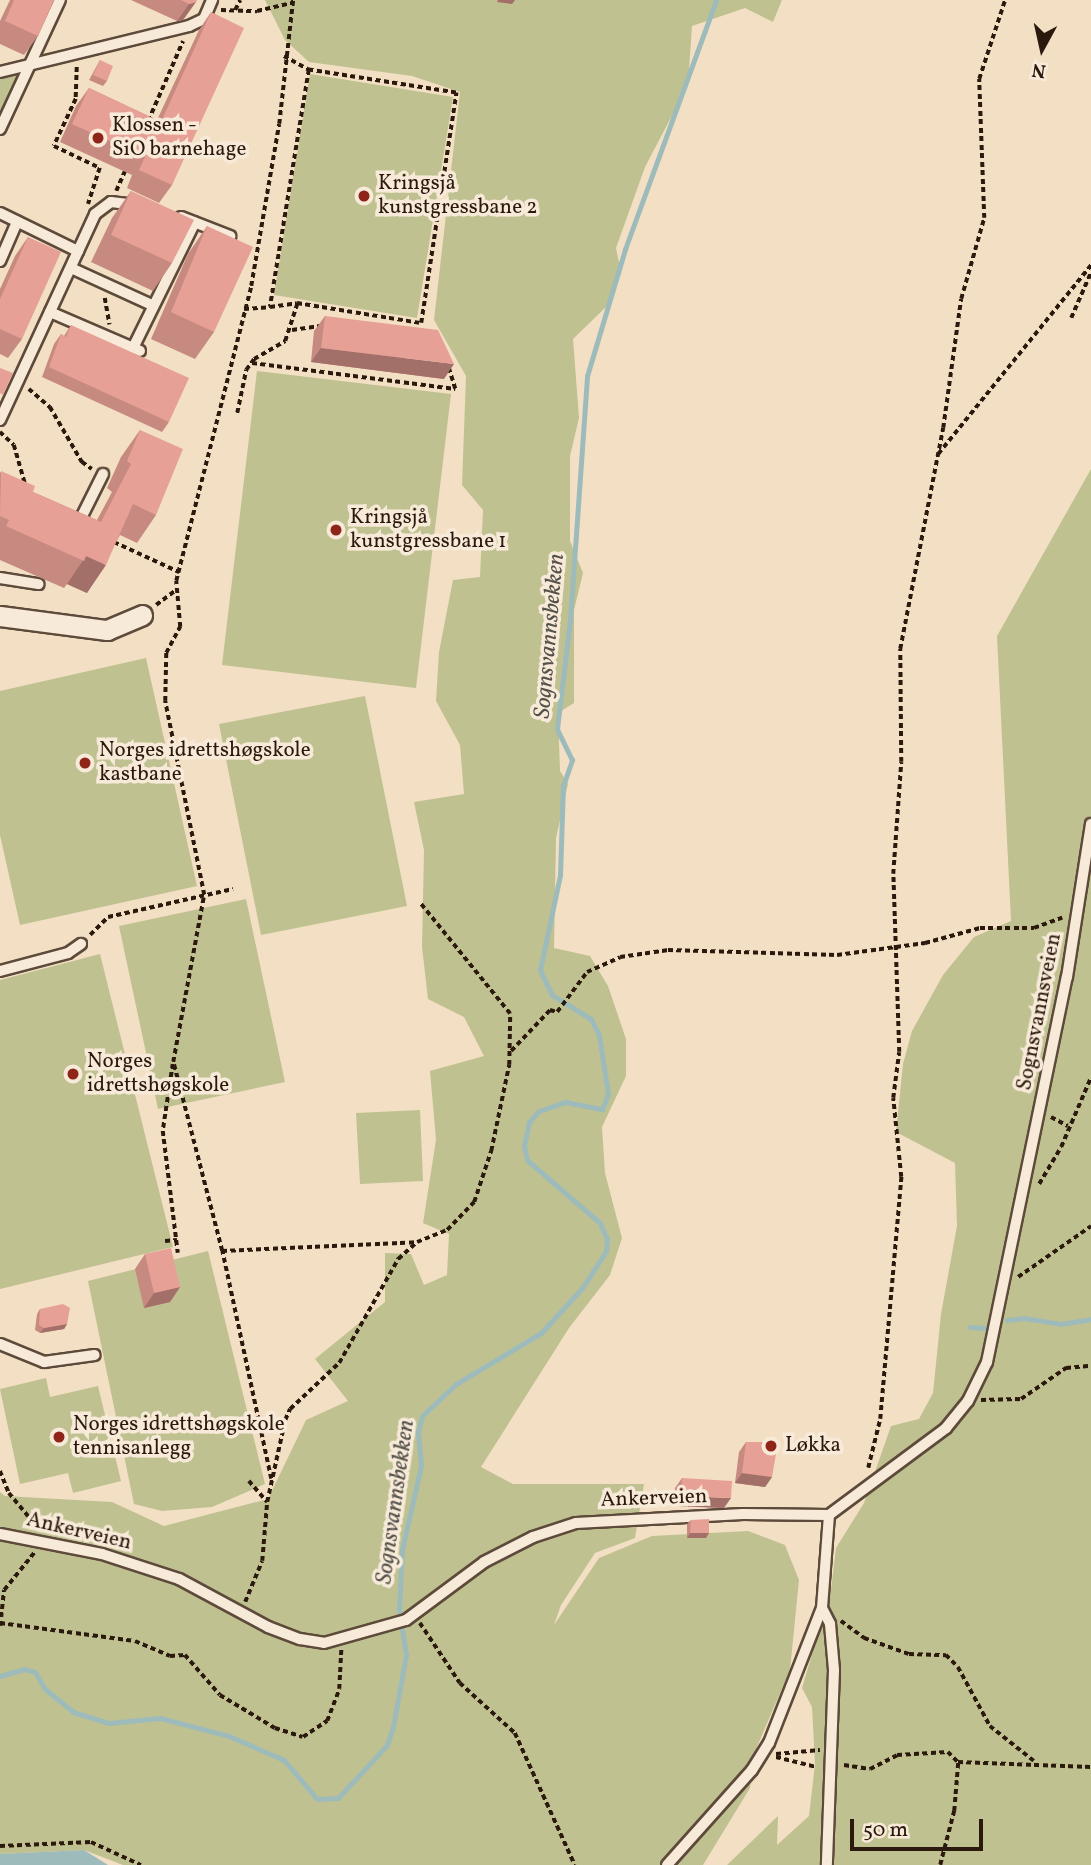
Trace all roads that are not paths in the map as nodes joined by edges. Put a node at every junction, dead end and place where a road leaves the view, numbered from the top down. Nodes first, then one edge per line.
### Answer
1 (60, 0) edge
2 (210, 5) edge
3 (30, 64) junction
4 (0, 72) edge
5 (0, 129) edge
6 (151, 208) edge
7 (0, 213) edge
8 (172, 214) edge
9 (17, 222) junction
10 (195, 222) junction
11 (230, 236) edge
12 (3, 249) edge
13 (78, 251) junction
14 (0, 261) edge
15 (71, 268) junction
16 (152, 305) junction
17 (50, 312) junction
18 (0, 421) edge
19 (103, 474) road end
20 (73, 524) edge
21 (0, 578) edge
22 (39, 584) dead end
23 (142, 615) road end
24 (0, 616) edge
25 (1091, 824) edge
26 (81, 944) road end
27 (0, 971) edge
28 (0, 1344) edge
29 (95, 1355) dead end
30 (829, 1515) junction
31 (0, 1534) edge
32 (822, 1608) junction
33 (667, 1865) edge
34 (827, 1865) edge

1 - 3 lane
2 - 3 lane
3 - 4 lane
3 - 5 lane
6 - 13 lane
7 - 9 lane
8 - 10 lane
9 - 12 lane
9 - 13 lane
10 - 11 lane
10 - 16 lane
12 - 14 lane
13 - 15 lane
15 - 16 lane
15 - 17 lane
16 - 17 lane
17 - 18 lane
19 - 20 lane
21 - 22 lane
23 - 24 street
25 - 30 lane, Sognsvannsveien
26 - 27 lane
28 - 29 lane
30 - 31 lane, Ankerveien
30 - 32 lane
32 - 33 lane
32 - 34 lane

